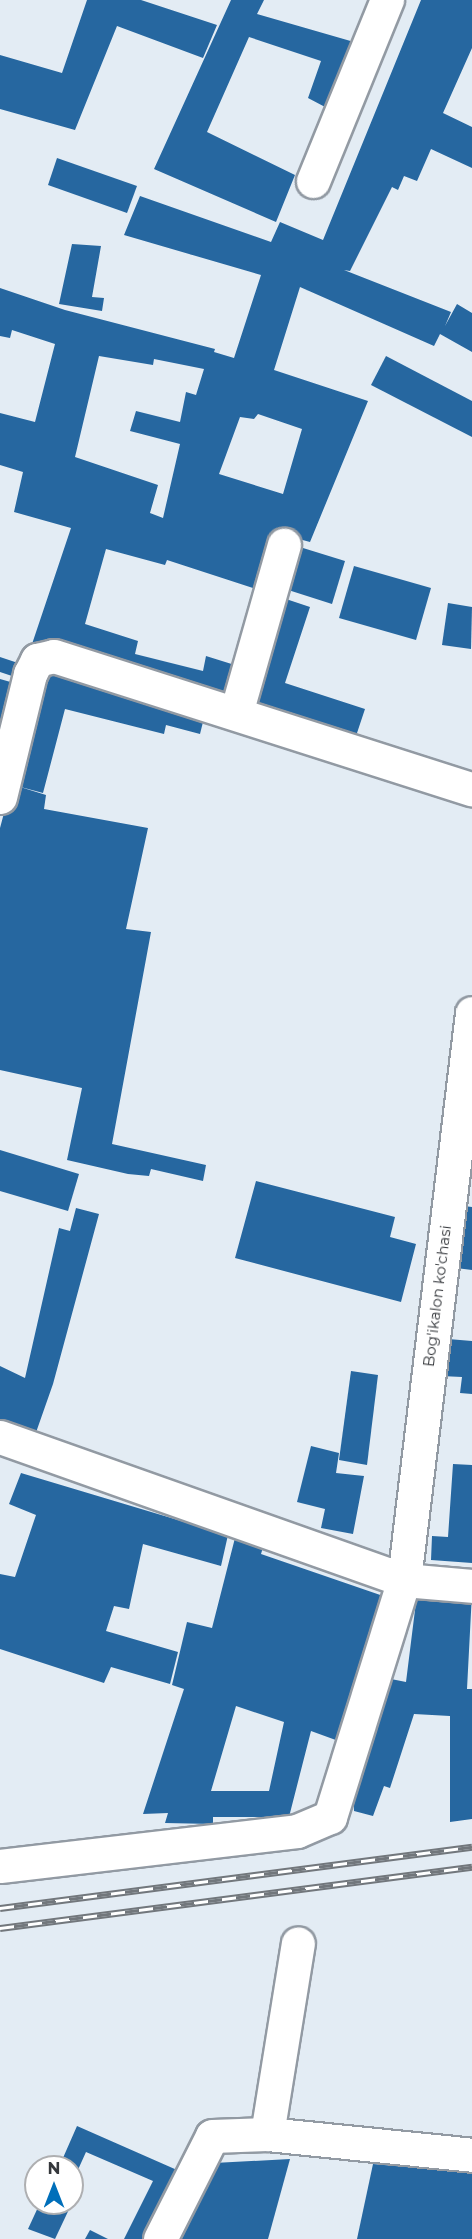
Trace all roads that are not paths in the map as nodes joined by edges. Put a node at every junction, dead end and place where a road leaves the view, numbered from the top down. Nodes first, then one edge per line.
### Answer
1 (387, 0) edge
2 (313, 181) dead end
3 (284, 545) dead end
4 (236, 712) junction
5 (472, 789) edge
6 (0, 797) edge
7 (471, 1030) edge
8 (0, 1437) edge
9 (404, 1580) junction
10 (472, 1586) edge
11 (0, 1866) edge
12 (298, 1943) dead end
13 (267, 2134) junction
14 (472, 2155) edge
15 (160, 2239) edge

1 - 2 street
3 - 4 street
4 - 5 street
4 - 6 street
7 - 9 street, Bog'ikalon ko'chasi
8 - 9 street
9 - 10 street
9 - 11 street, Bog'ikalon ko'chasi
12 - 13 street
13 - 14 street
13 - 15 street

